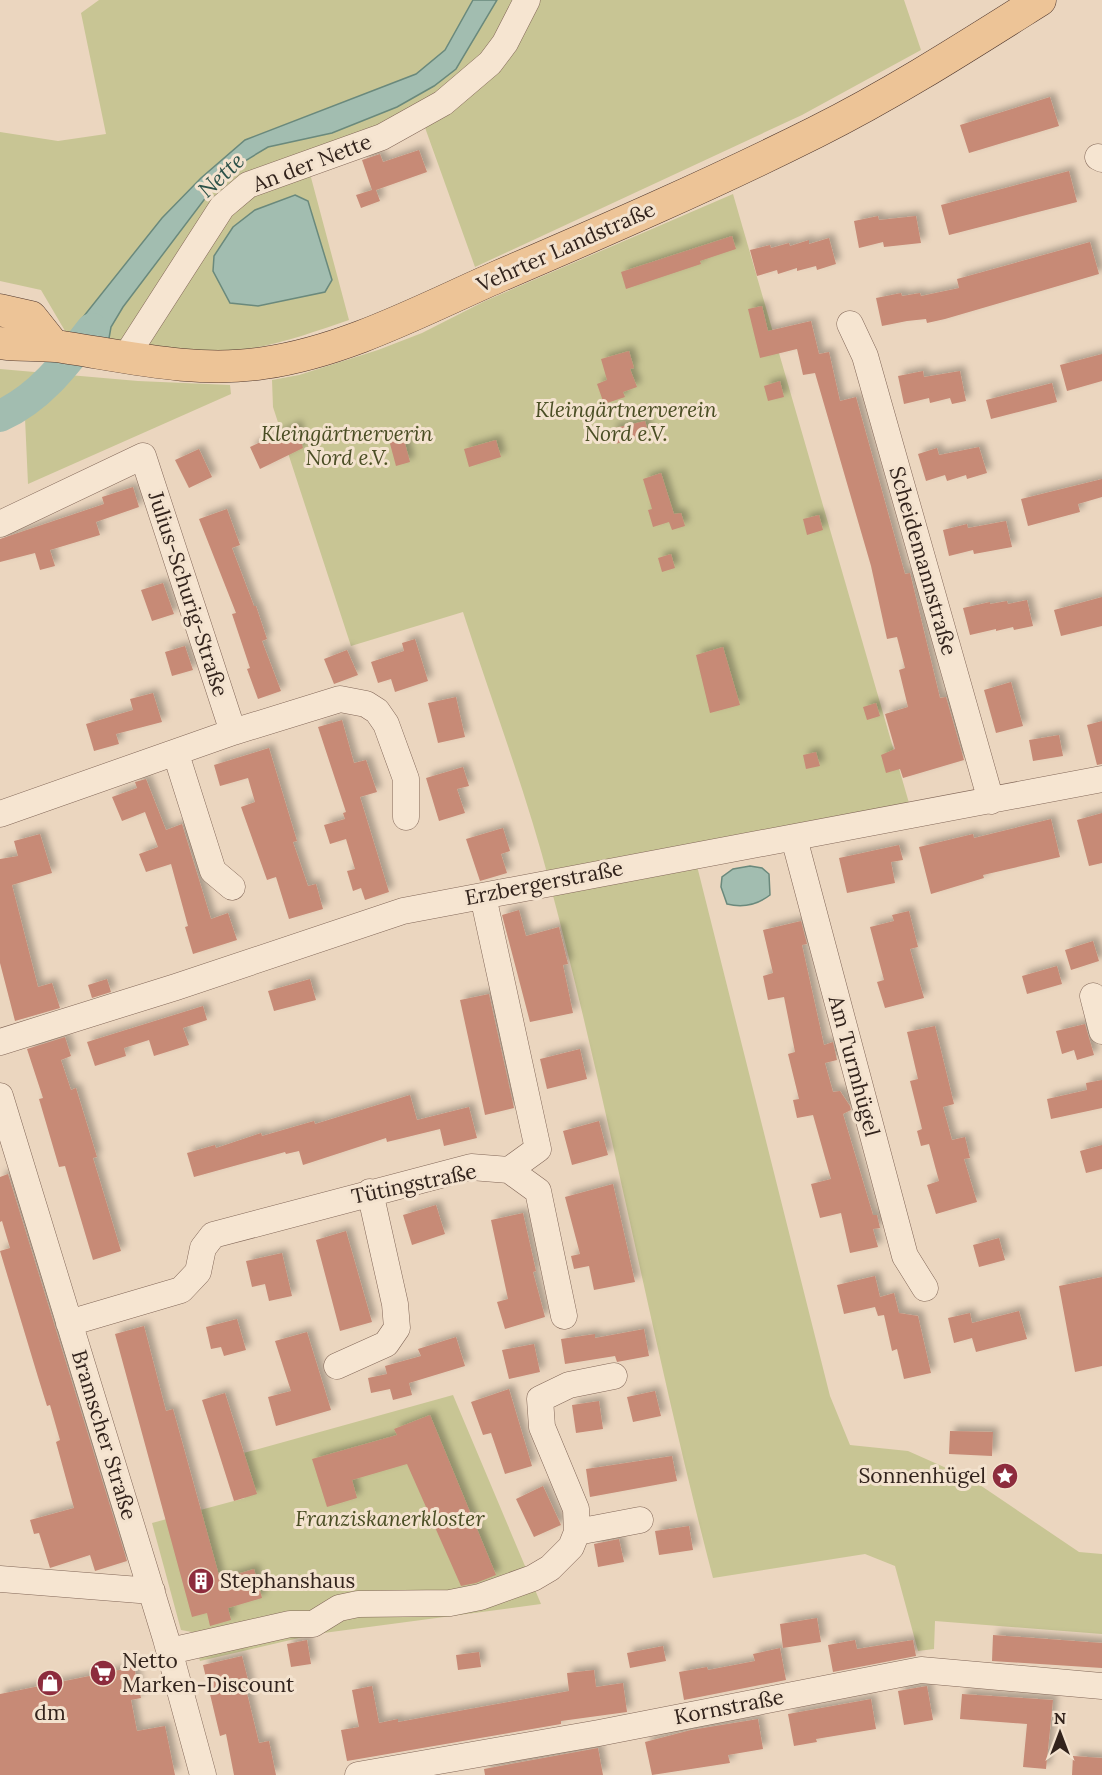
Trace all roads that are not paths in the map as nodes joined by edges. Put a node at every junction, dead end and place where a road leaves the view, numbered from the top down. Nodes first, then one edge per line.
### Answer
1 (527, 0) edge
2 (1041, 0) edge
3 (0, 309) edge
4 (850, 324) dead end
5 (0, 343) edge
6 (57, 347) junction
7 (114, 356) junction
8 (0, 524) edge
9 (233, 732) junction
10 (176, 754) junction
11 (1102, 779) edge
12 (991, 801) junction
13 (0, 814) edge
14 (406, 817) dead end
15 (794, 838) junction
16 (232, 887) dead end
17 (483, 896) junction
18 (1093, 996) dead end
19 (1102, 1031) edge
20 (0, 1042) edge
21 (0, 1096) edge
22 (509, 1170) junction
23 (370, 1192) junction
24 (925, 1288) dead end
25 (564, 1316) dead end
26 (69, 1323) junction
27 (337, 1366) dead end
28 (614, 1376) dead end
29 (640, 1521) dead end
30 (578, 1532) junction
31 (0, 1579) edge
32 (152, 1591) junction
33 (170, 1651) junction
34 (1102, 1686) edge
35 (203, 1775) edge
36 (358, 1775) edge

1 - 7 street, An der Nette
2 - 7 main road, Vehrter Landstraße
3 - 6 main road
4 - 12 street, Scheidemannstraße
5 - 6 main road, Vehrter Landstraße
6 - 7 main road, Vehrter Landstraße
8 - 9 street, Julius-Schurig-Straße
9 - 10 street
9 - 14 street
10 - 13 street
10 - 16 street
11 - 12 street, Erzbergerstraße
12 - 15 street, Erzbergerstraße
15 - 17 street, Erzbergerstraße
15 - 24 street, Am Turmhügel
17 - 20 street, Erzbergerstraße
17 - 22 street
18 - 19 street
21 - 26 street, Bramscher Straße
22 - 23 street, Tütingstraße
22 - 25 street
23 - 26 street, Tütingstraße
23 - 27 street
26 - 32 street, Bramscher Straße
28 - 30 street
29 - 30 street
30 - 33 street
31 - 32 street
32 - 33 street, Bramscher Straße
33 - 35 street, Bramscher Straße
34 - 36 street, Kornstraße

